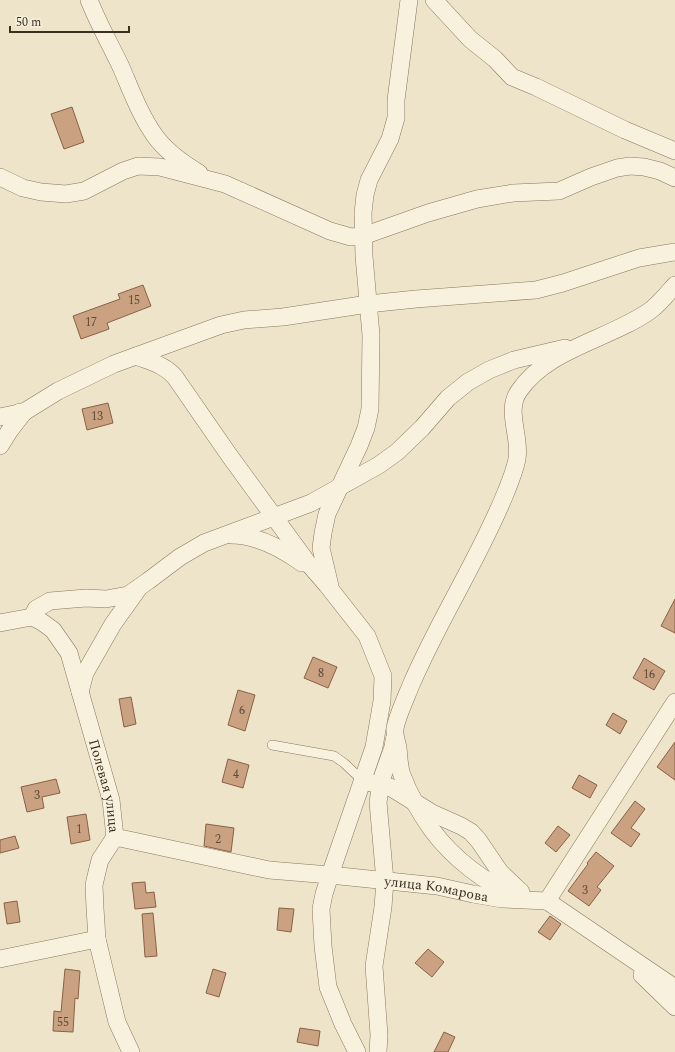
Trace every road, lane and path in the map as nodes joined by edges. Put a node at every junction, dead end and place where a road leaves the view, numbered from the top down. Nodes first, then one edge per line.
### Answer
1 (75, 0) edge
2 (89, 0) edge
3 (409, 0) edge
4 (434, 0) edge
5 (96, 18) junction
6 (675, 151) edge
7 (0, 177) edge
8 (675, 178) edge
9 (212, 181) junction
10 (0, 183) edge
11 (23, 188) junction
12 (363, 236) junction
13 (675, 252) edge
14 (675, 285) edge
15 (675, 302) edge
16 (368, 304) junction
17 (652, 310) junction
18 (579, 346) junction
19 (136, 356) junction
20 (0, 409) edge
21 (24, 412) junction
22 (0, 417) edge
23 (0, 446) edge
24 (341, 486) junction
25 (274, 518) junction
26 (224, 535) junction
27 (316, 572) junction
28 (139, 588) junction
29 (330, 588) junction
30 (32, 617) junction
31 (0, 623) edge
32 (383, 676) junction
33 (80, 692) junction
34 (675, 702) edge
35 (395, 729) junction
36 (272, 745) dead end
37 (363, 781) junction
38 (381, 785) junction
39 (415, 802) junction
40 (115, 837) junction
41 (330, 875) junction
42 (385, 881) junction
43 (539, 900) junction
44 (594, 932) junction
45 (97, 939) junction
46 (0, 959) edge
47 (675, 988) edge
48 (675, 1007) edge
49 (131, 1052) edge
50 (357, 1052) edge
51 (378, 1052) edge

1 - 5 street
2 - 5 street
3 - 12 street
4 - 6 street
5 - 9 street
7 - 11 street
8 - 12 street
9 - 11 street
9 - 12 street
10 - 11 street
12 - 16 street
13 - 16 street
14 - 17 street
15 - 17 street
16 - 19 street
16 - 24 street
17 - 18 street
18 - 24 street
18 - 35 street
19 - 21 street
19 - 25 street
20 - 21 street
21 - 22 street
21 - 23 street
24 - 25 street
24 - 29 street
25 - 26 street
25 - 27 street
26 - 27 street
26 - 28 street
27 - 29 street
28 - 30 street
28 - 33 street
29 - 32 street
30 - 31 street
30 - 33 street, Полевая улица
32 - 35 street
32 - 37 street
33 - 40 street, Полевая улица
34 - 43 street
35 - 38 street
35 - 39 street
36 - 37 lane
37 - 38 street
37 - 41 street
38 - 39 street
38 - 42 street
39 - 43 street
39 - 43 street
40 - 41 street, Полевая улица
40 - 45 street
41 - 42 street, улица Комарова
41 - 50 street
42 - 43 street, улица Комарова
42 - 51 street
43 - 44 street
44 - 47 street
44 - 48 street
45 - 46 street
45 - 49 street

